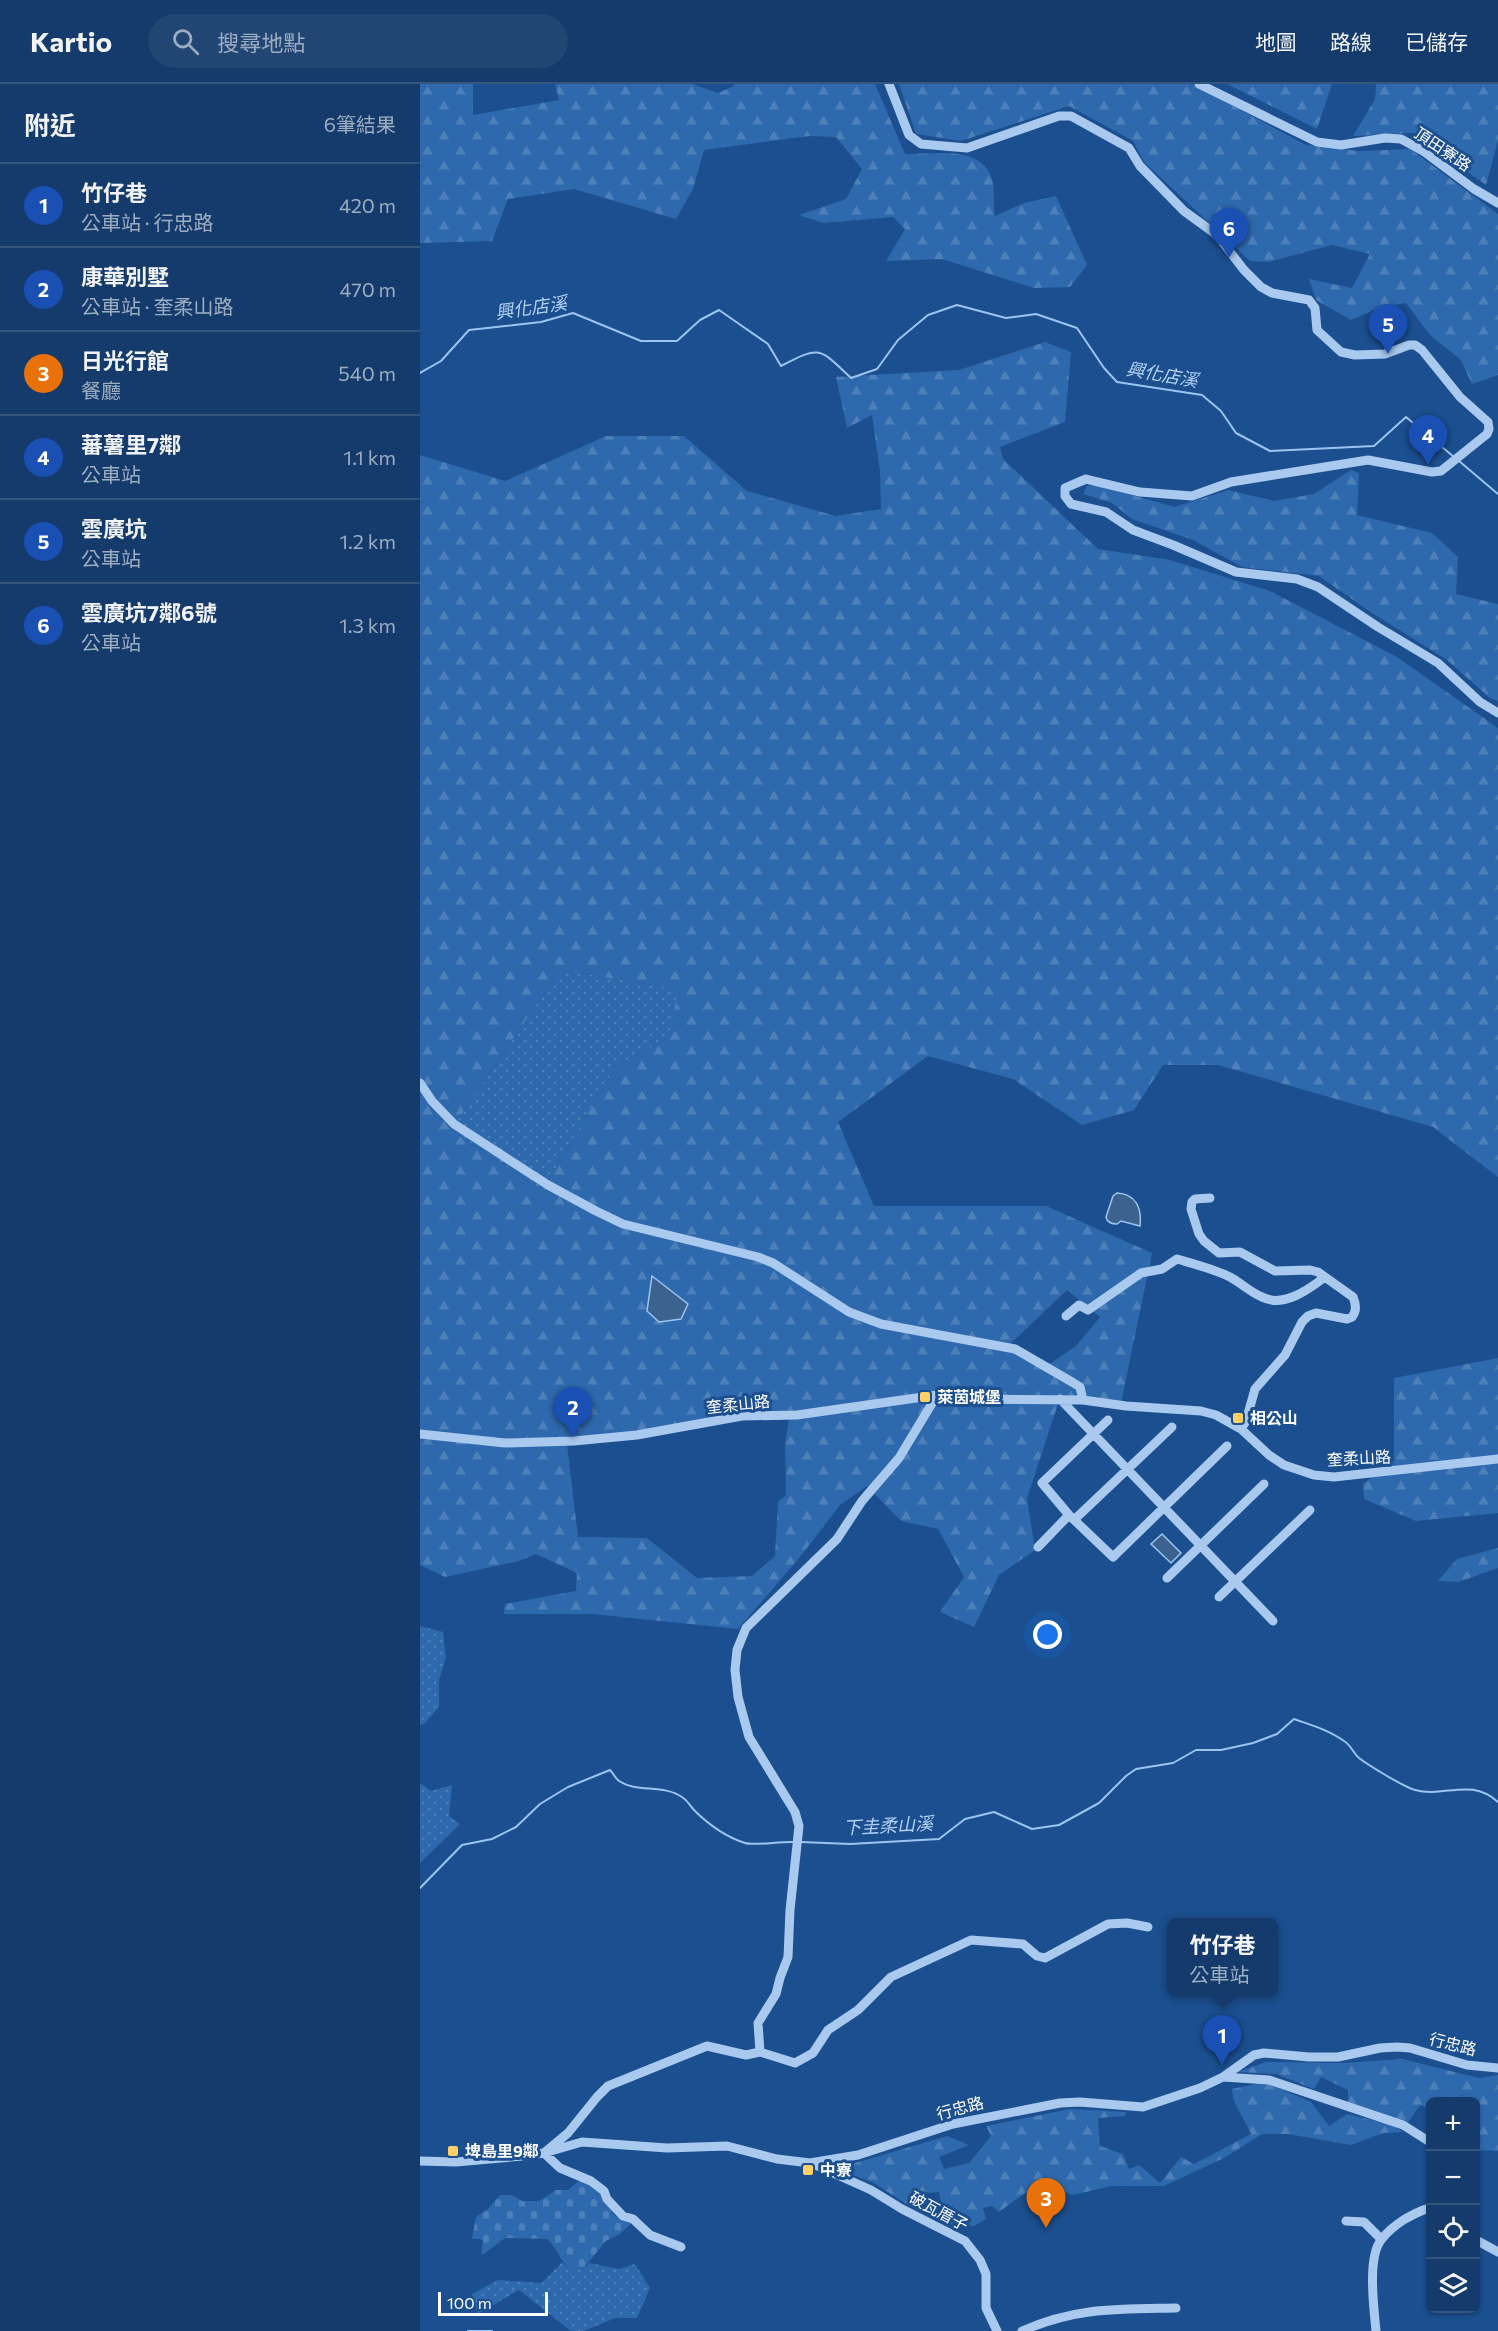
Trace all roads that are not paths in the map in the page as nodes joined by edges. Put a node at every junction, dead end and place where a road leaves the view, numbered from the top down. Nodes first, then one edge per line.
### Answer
1 (889, 84) edge
2 (1199, 84) edge
3 (1498, 203) edge
4 (1498, 712) edge
5 (420, 1083) edge
6 (1210, 1198) dead end
7 (1325, 1277) junction
8 (1066, 1317) dead end
9 (937, 1395) junction
10 (1060, 1399) junction
11 (1083, 1400) junction
12 (1108, 1420) dead end
13 (1172, 1427) dead end
14 (1241, 1429) junction
15 (420, 1434) edge
16 (1093, 1434) junction
17 (1227, 1446) dead end
18 (1498, 1459) edge
19 (1128, 1470) junction
20 (1264, 1484) dead end
21 (1164, 1507) junction
22 (1310, 1510) dead end
23 (1072, 1517) junction
24 (1201, 1545) junction
25 (1038, 1547) dead end
26 (1167, 1578) dead end
27 (1235, 1581) junction
28 (1219, 1597) dead end
29 (1274, 1621) dead end
30 (1148, 1927) dead end
31 (760, 2052) junction
32 (1498, 2068) edge
33 (1223, 2077) junction
34 (1426, 2139) edge
35 (544, 2153) junction
36 (420, 2161) edge
37 (810, 2163) junction
38 (1426, 2209) edge
39 (1346, 2221) dead end
40 (1381, 2239) junction
41 (1480, 2242) edge
42 (681, 2247) dead end
43 (1498, 2252) edge
44 (1176, 2308) dead end
45 (997, 2331) edge
46 (1022, 2331) edge
47 (1376, 2331) edge

1 - 4 street
2 - 3 street, 頂田寮路
5 - 11 street
6 - 7 street
7 - 8 street
7 - 14 street
9 - 10 street, 奎柔山路
9 - 15 street, 奎柔山路
9 - 31 street
10 - 11 street, 奎柔山路
10 - 16 street
11 - 14 street, 奎柔山路
12 - 16 street
13 - 19 street
14 - 18 street, 奎柔山路
16 - 19 street
16 - 23 street
17 - 21 street
19 - 21 street
19 - 23 street
20 - 24 street
21 - 23 street
21 - 24 street
22 - 27 street
23 - 25 street
24 - 26 street
24 - 27 street
27 - 28 street
27 - 29 street
30 - 31 street
31 - 35 street
32 - 33 street, 行忠路
33 - 34 street
33 - 37 street, 行忠路
35 - 36 street, 行忠路
35 - 37 street, 行忠路
35 - 42 street
37 - 45 street, 破瓦厝子
38 - 40 street
39 - 40 street
40 - 47 street
41 - 43 street
44 - 46 street

